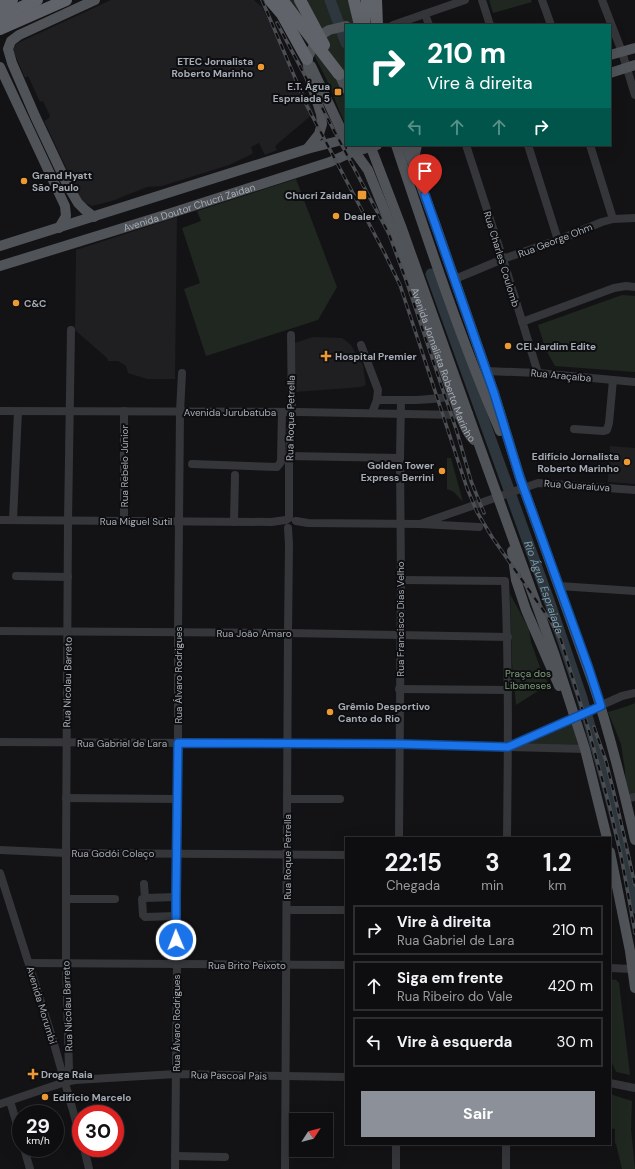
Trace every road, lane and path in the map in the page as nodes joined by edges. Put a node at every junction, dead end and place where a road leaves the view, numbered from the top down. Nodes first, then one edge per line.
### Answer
1 (12, 0) edge
2 (37, 0) edge
3 (66, 0) edge
4 (95, 0) edge
5 (270, 0) edge
6 (282, 0) edge
7 (300, 0) edge
8 (354, 0) edge
9 (367, 0) edge
10 (376, 0) edge
11 (465, 0) edge
12 (482, 0) edge
13 (542, 0) edge
14 (602, 0) edge
15 (0, 13) edge
16 (425, 14) junction
17 (355, 24) edge
18 (355, 24) edge
19 (377, 24) edge
20 (397, 24) edge
21 (429, 24) edge
22 (490, 24) edge
23 (550, 24) edge
24 (345, 27) edge
25 (0, 29) edge
26 (635, 48) edge
27 (4, 49) edge
28 (622, 52) junction
29 (611, 55) edge
30 (308, 59) junction
31 (631, 66) edge
32 (0, 67) edge
33 (611, 73) edge
34 (339, 74) junction
35 (345, 87) edge
36 (635, 95) edge
37 (345, 138) edge
38 (345, 140) edge
39 (330, 143) junction
40 (370, 146) edge
41 (370, 146) edge
42 (396, 146) edge
43 (406, 146) edge
44 (417, 146) edge
45 (466, 146) edge
46 (528, 146) edge
47 (590, 146) edge
48 (353, 148) edge
49 (307, 149) junction
50 (335, 160) junction
51 (413, 164) junction
52 (368, 170) junction
53 (78, 203) junction
54 (66, 208) junction
55 (94, 217) junction
56 (635, 218) edge
57 (613, 219) junction
58 (59, 228) junction
59 (558, 240) junction
60 (0, 246) edge
61 (503, 259) junction
62 (0, 266) edge
63 (455, 279) junction
64 (635, 287) edge
65 (522, 322) junction
66 (71, 330) dead end
67 (291, 335) dead end
68 (361, 345) dead end
69 (486, 370) junction
70 (182, 373) dead end
71 (538, 373) junction
72 (612, 380) junction
73 (635, 382) edge
74 (453, 396) junction
75 (377, 400) junction
76 (401, 401) junction
77 (0, 411) edge
78 (18, 411) junction
79 (70, 411) junction
80 (124, 411) junction
81 (180, 412) junction
82 (282, 412) junction
83 (292, 412) junction
84 (372, 413) junction
85 (401, 414) junction
86 (464, 414) junction
87 (574, 429) dead end
88 (289, 456) junction
89 (400, 458) junction
90 (192, 464) dead end
91 (516, 467) junction
92 (235, 475) dead end
93 (520, 489) junction
94 (635, 490) edge
95 (501, 496) junction
96 (0, 520) edge
97 (13, 520) junction
98 (68, 521) junction
99 (124, 521) junction
100 (179, 521) junction
101 (234, 522) junction
102 (291, 523) junction
103 (400, 524) junction
104 (420, 524) junction
105 (479, 526) dead end
106 (16, 576) dead end
107 (68, 577) junction
108 (400, 580) junction
109 (559, 586) junction
110 (635, 591) edge
111 (0, 631) edge
112 (68, 632) junction
113 (178, 633) junction
114 (288, 633) junction
115 (399, 635) junction
116 (508, 637) junction
117 (400, 690) junction
118 (508, 690) junction
119 (635, 693) edge
120 (597, 707) junction
121 (578, 716) junction
122 (0, 742) edge
123 (66, 743) junction
124 (178, 743) junction
125 (288, 744) junction
126 (400, 744) junction
127 (508, 747) junction
128 (584, 749) junction
129 (66, 798) junction
130 (630, 798) edge
131 (177, 799) junction
132 (287, 799) junction
133 (340, 799) dead end
134 (399, 837) edge
135 (507, 837) edge
136 (607, 837) edge
137 (635, 840) edge
138 (0, 850) edge
139 (66, 853) junction
140 (176, 853) junction
141 (287, 854) junction
142 (345, 855) edge
143 (611, 860) edge
144 (0, 873) edge
145 (144, 884) dead end
146 (176, 897) junction
147 (145, 898) junction
148 (66, 899) junction
149 (115, 899) dead end
150 (287, 910) junction
151 (345, 910) edge
152 (176, 916) junction
153 (29, 963) junction
154 (66, 964) junction
155 (177, 964) junction
156 (287, 965) junction
157 (345, 965) edge
158 (611, 968) edge
159 (632, 969) junction
160 (635, 988) edge
161 (68, 1035) junction
162 (53, 1040) junction
163 (176, 1074) junction
164 (286, 1076) junction
165 (345, 1077) edge
166 (65, 1082) junction
167 (611, 1083) edge
168 (635, 1088) edge
169 (10, 1101) junction
170 (0, 1104) edge
171 (72, 1107) edge
172 (12, 1108) edge
173 (396, 1145) edge
174 (506, 1145) edge
175 (175, 1156) junction
176 (27, 1157) edge
177 (86, 1157) edge
178 (225, 1157) dead end
179 (30, 1169) edge
180 (89, 1169) edge
181 (175, 1169) edge
182 (285, 1169) edge
183 (396, 1169) edge
184 (506, 1169) edge

1 - 15 highway
2 - 15 highway
3 - 25 highway
4 - 27 main road
5 - 30 highway
6 - 34 highway, bridge
7 - 34 highway, bridge
8 - 17 highway, bridge
9 - 18 highway, bridge
10 - 19 highway
11 - 16 street
12 - 22 street
13 - 23 street
14 - 28 street
16 - 20 street
16 - 21 street
24 - 30 main road
26 - 28 main road
27 - 53 main road
28 - 29 main road
28 - 31 street
30 - 37 main road
30 - 49 main road
31 - 33 main road
31 - 36 street
32 - 54 main road
34 - 35 main road
38 - 39 main road, Avenida Doutor Chucri Zaidan
39 - 49 main road, Avenida Doutor Chucri Zaidan
39 - 50 main road
40 - 86 main road, bridge
41 - 48 main road, Avenida Doutor Chucri Zaidan
42 - 91 main road
43 - 51 main road
44 - 51 main road
45 - 61 street, Rua Charles Coulomb
46 - 59 street
47 - 57 street
48 - 50 main road, Avenida Doutor Chucri Zaidan
48 - 52 main road, Avenida Jornalista Roberto Marinho
49 - 55 main road, Avenida Doutor Chucri Zaidan
50 - 52 main road
50 - 62 main road, Avenida Doutor Chucri Zaidan
51 - 63 main road
52 - 74 main road, Avenida Jornalista Roberto Marinho
53 - 54 main road
53 - 55 main road
54 - 58 main road
55 - 58 main road, Avenida Doutor Chucri Zaidan
56 - 57 street, Rua George Ohm
57 - 59 street, Rua George Ohm
58 - 60 main road, Avenida Doutor Chucri Zaidan
59 - 61 street, Rua George Ohm
61 - 63 street, Rua George Ohm
61 - 65 street, Rua Charles Coulomb
63 - 69 main road
64 - 65 street
65 - 71 street, Rua Charles Coulomb
66 - 79 street, Rua Nicolau Barreto
67 - 83 street, Rua Roque Petrella
68 - 75 street
69 - 71 street, Rua Araçaíba
69 - 91 main road
70 - 81 street, Rua Álvaro Rodrigues
71 - 72 street, Rua Araçaíba
72 - 73 street, Rua Araçaíba
72 - 87 street
74 - 76 street
74 - 86 main road, Avenida Jornalista Roberto Marinho
75 - 76 street
75 - 84 street
76 - 85 street, Rua Francisco Dias Velho
77 - 78 street, Avenida Jurubatuba
78 - 79 street, Avenida Jurubatuba
78 - 97 street
79 - 80 street, Avenida Jurubatuba
79 - 98 street, Rua Nicolau Barreto
80 - 81 street, Avenida Jurubatuba
80 - 99 street, Rua Rebelo Júnior
81 - 82 street, Avenida Jurubatuba
81 - 100 street, Rua Álvaro Rodrigues
82 - 83 street, Avenida Jurubatuba
82 - 90 street
83 - 84 street, Avenida Jurubatuba
83 - 88 street, Rua Roque Petrella
84 - 85 street, Avenida Jurubatuba
85 - 86 street, Avenida Jurubatuba
85 - 89 street, Rua Francisco Dias Velho
86 - 95 main road, Avenida Jornalista Roberto Marinho
88 - 89 street
88 - 102 street, Rua Roque Petrella
89 - 103 street, Rua Francisco Dias Velho
91 - 93 main road
92 - 101 street
93 - 94 street, Rua Guaraíuva
93 - 95 street, Rua Guaraíuva
93 - 109 main road
95 - 104 street, Rua Miguel Sutil
95 - 121 main road, Avenida Jornalista Roberto Marinho
96 - 97 street, Rua Miguel Sutil
97 - 98 street, Rua Miguel Sutil
98 - 99 street, Rua Miguel Sutil
98 - 107 street, Rua Nicolau Barreto
99 - 100 street, Rua Miguel Sutil
100 - 101 street, Rua Miguel Sutil
100 - 113 street, Rua Álvaro Rodrigues
101 - 102 street, Rua Miguel Sutil
102 - 103 street, Rua Miguel Sutil
102 - 114 street, Rua Roque Petrella
103 - 104 street, Rua Miguel Sutil
103 - 108 street, Rua Francisco Dias Velho
104 - 105 street, Rua Miguel Sutil
106 - 107 street
107 - 112 street, Rua Nicolau Barreto
108 - 115 street, Rua Francisco Dias Velho
108 - 116 street
109 - 110 street
109 - 120 main road
111 - 112 street, Rua João Amaro
112 - 113 street, Rua João Amaro
112 - 123 street, Rua Nicolau Barreto
113 - 114 street, Rua João Amaro
113 - 124 street, Rua Álvaro Rodrigues
114 - 115 street, Rua João Amaro
114 - 125 street, Rua Roque Petrella
115 - 116 street, Rua João Amaro
115 - 117 street, Rua Francisco Dias Velho
116 - 118 street
117 - 118 street
117 - 126 street, Rua Francisco Dias Velho
118 - 127 street
119 - 120 street, Rua Gabriel de Lara
120 - 121 street, Rua Gabriel de Lara
120 - 130 main road
121 - 127 street, Rua Gabriel de Lara
121 - 128 main road, Avenida Jornalista Roberto Marinho
122 - 123 street, Rua Gabriel de Lara
123 - 124 street, Rua Gabriel de Lara
123 - 129 street, Rua Nicolau Barreto
124 - 125 street, Rua Gabriel de Lara
124 - 131 street, Rua Álvaro Rodrigues
125 - 126 street, Rua Gabriel de Lara
125 - 132 street, Rua Roque Petrella
126 - 127 street, Rua Gabriel de Lara
126 - 134 street, Rua Francisco Dias Velho
127 - 128 street, Rua Gabriel de Lara
127 - 135 street
128 - 136 main road, Avenida Jornalista Roberto Marinho
129 - 131 street
129 - 139 street, Rua Nicolau Barreto
130 - 137 main road
131 - 140 street, Rua Álvaro Rodrigues
132 - 133 street
132 - 141 street, Rua Roque Petrella
138 - 139 street, Rua Godói Colaço
139 - 140 street, Rua Godói Colaço
139 - 148 street, Rua Nicolau Barreto
140 - 141 street, Rua Godói Colaço
140 - 146 street, Rua Álvaro Rodrigues
141 - 142 street, Rua Godói Colaço
141 - 150 street, Rua Roque Petrella
143 - 159 main road
144 - 153 street, Avenida Morumbi
145 - 147 street
146 - 147 street
146 - 152 street, Rua Álvaro Rodrigues
147 - 152 street
148 - 149 street
148 - 154 street, Rua Nicolau Barreto
150 - 151 street
150 - 156 street, Rua Roque Petrella
152 - 155 street, Rua Álvaro Rodrigues
153 - 154 street, Rua Brito Peixoto
153 - 162 street, Avenida Morumbi
154 - 155 street, Rua Brito Peixoto
154 - 161 street, Rua Nicolau Barreto
155 - 156 street, Rua Brito Peixoto
155 - 163 street, Rua Álvaro Rodrigues
156 - 157 street, Rua Brito Peixoto
156 - 164 street, Rua Roque Petrella
158 - 159 street
159 - 160 main road
161 - 162 street
161 - 166 street, Rua Nicolau Barreto
162 - 166 street, Avenida Morumbi
163 - 164 street, Rua Pascoal Pais
163 - 166 street, Rua Pascoal Pais
163 - 175 street, Rua Álvaro Rodrigues
164 - 165 street, Rua Pascoal Pais
164 - 182 street, Rua Roque Petrella
166 - 169 street, Rua Pascoal Pais
166 - 171 street, Avenida Morumbi
167 - 168 street
169 - 170 street, Rua Pascoal Pais
169 - 172 street
173 - 183 street
174 - 184 street
175 - 178 street
175 - 181 street, Rua Álvaro Rodrigues
176 - 179 street
177 - 180 street

